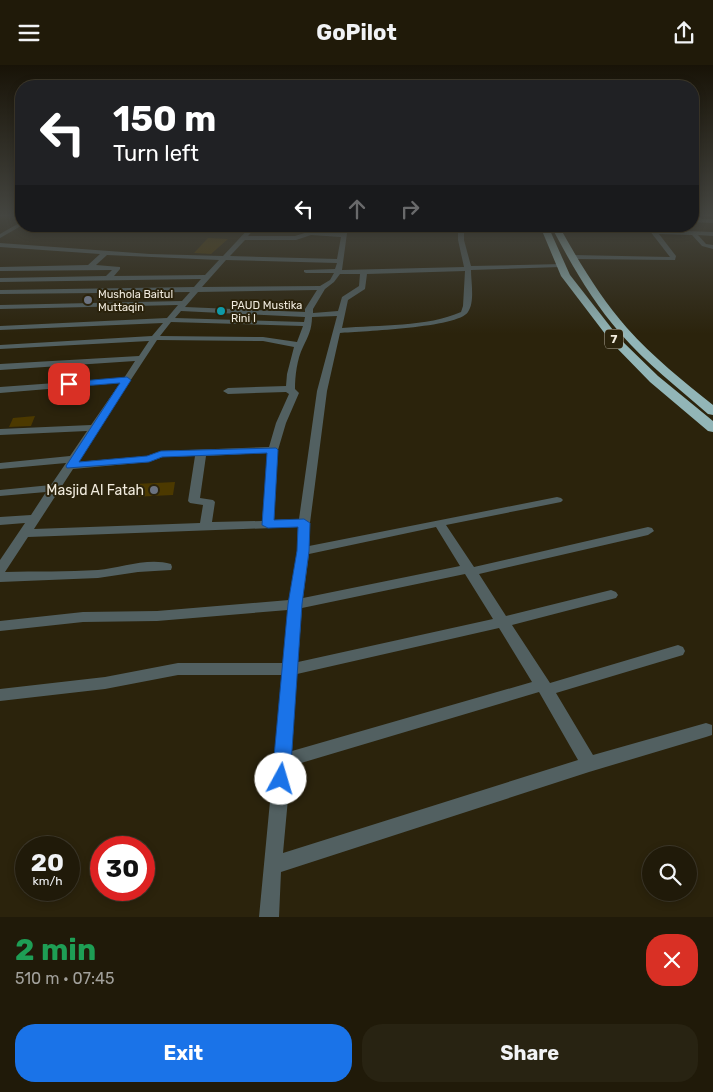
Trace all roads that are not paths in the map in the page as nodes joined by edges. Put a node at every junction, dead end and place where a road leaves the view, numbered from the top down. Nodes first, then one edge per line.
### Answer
1 (102, 255) edge
2 (139, 255) edge
3 (228, 255) edge
4 (340, 255) edge
5 (465, 255) edge
6 (556, 255) edge
7 (672, 255) edge
8 (573, 257) joint
9 (224, 259) junction
10 (339, 261) junction
11 (560, 265) junction
12 (90, 267) junction
13 (0, 269) edge
14 (468, 269) junction
15 (306, 271) dead end
16 (338, 272) junction
17 (364, 272) junction
18 (584, 275) junction
19 (566, 276) junction
20 (207, 277) junction
21 (108, 278) junction
22 (0, 280) edge
23 (322, 288) junction
24 (197, 289) junction
25 (0, 292) edge
26 (182, 305) junction
27 (0, 307) edge
28 (593, 311) junction
29 (609, 311) junction
30 (342, 313) junction
31 (170, 320) junction
32 (309, 320) junction
33 (0, 328) edge
34 (338, 331) junction
35 (155, 338) junction
36 (299, 345) junction
37 (0, 347) edge
38 (142, 358) junction
39 (0, 367) edge
40 (127, 380) junction
41 (0, 390) edge
42 (290, 390) junction
43 (228, 391) dead end
44 (713, 411) edge
45 (96, 427) junction
46 (713, 428) edge
47 (0, 432) edge
48 (272, 450) junction
49 (201, 453) junction
50 (73, 462) junction
51 (0, 466) edge
52 (56, 488) junction
53 (0, 493) edge
54 (557, 501) dead end
55 (36, 518) junction
56 (0, 521) edge
57 (304, 523) junction
58 (439, 523) junction
59 (268, 525) junction
60 (205, 527) junction
61 (648, 531) dead end
62 (25, 533) junction
63 (303, 551) junction
64 (166, 567) dead end
65 (0, 569) edge
66 (469, 571) junction
67 (0, 577) edge
68 (610, 595) dead end
69 (295, 604) junction
70 (503, 622) junction
71 (0, 626) edge
72 (678, 651) dead end
73 (291, 669) junction
74 (544, 688) junction
75 (0, 695) edge
76 (706, 730) dead end
77 (283, 761) junction
78 (589, 764) junction
79 (272, 866) junction
80 (269, 917) edge

1 - 12 street
2 - 9 street
3 - 9 street
4 - 10 street
5 - 14 street
6 - 11 highway, 7
7 - 8 street
8 - 18 highway, 7
9 - 10 street
9 - 20 street
10 - 16 street
11 - 14 street
11 - 19 highway, 7
12 - 13 street
12 - 21 street
14 - 17 street
14 - 34 street
15 - 16 street
16 - 17 street
16 - 23 street
17 - 30 street
18 - 19 highway
18 - 29 highway, 7
19 - 28 highway, 7
20 - 21 street
20 - 24 street
21 - 22 street
23 - 24 street
23 - 32 street
24 - 25 street
24 - 26 street
26 - 27 street
26 - 31 street
26 - 32 street
28 - 29 highway
28 - 46 highway, 7
29 - 44 highway, 7
30 - 32 street
30 - 34 street
31 - 32 street
31 - 33 street
31 - 35 street
32 - 36 street
34 - 57 street
35 - 36 street
35 - 37 street
35 - 38 street
36 - 42 street
38 - 39 street
38 - 40 street
40 - 41 street
40 - 45 street
42 - 43 street
42 - 48 street
45 - 47 street
45 - 50 street
48 - 49 street
48 - 59 street
49 - 50 street
49 - 60 street
50 - 51 street
50 - 52 street
52 - 53 street
52 - 55 street
54 - 58 street
55 - 56 street
55 - 62 street
57 - 59 street
57 - 63 street
58 - 63 street
58 - 66 street
59 - 60 street
60 - 62 street
61 - 66 street
62 - 65 street
63 - 69 street
64 - 67 street
66 - 69 street
66 - 70 street
68 - 70 street
69 - 71 street
69 - 73 street
70 - 73 street
70 - 74 street
72 - 74 street
73 - 75 street
73 - 77 street
74 - 77 street
74 - 78 street
76 - 78 street
77 - 79 street
78 - 79 street
79 - 80 street

